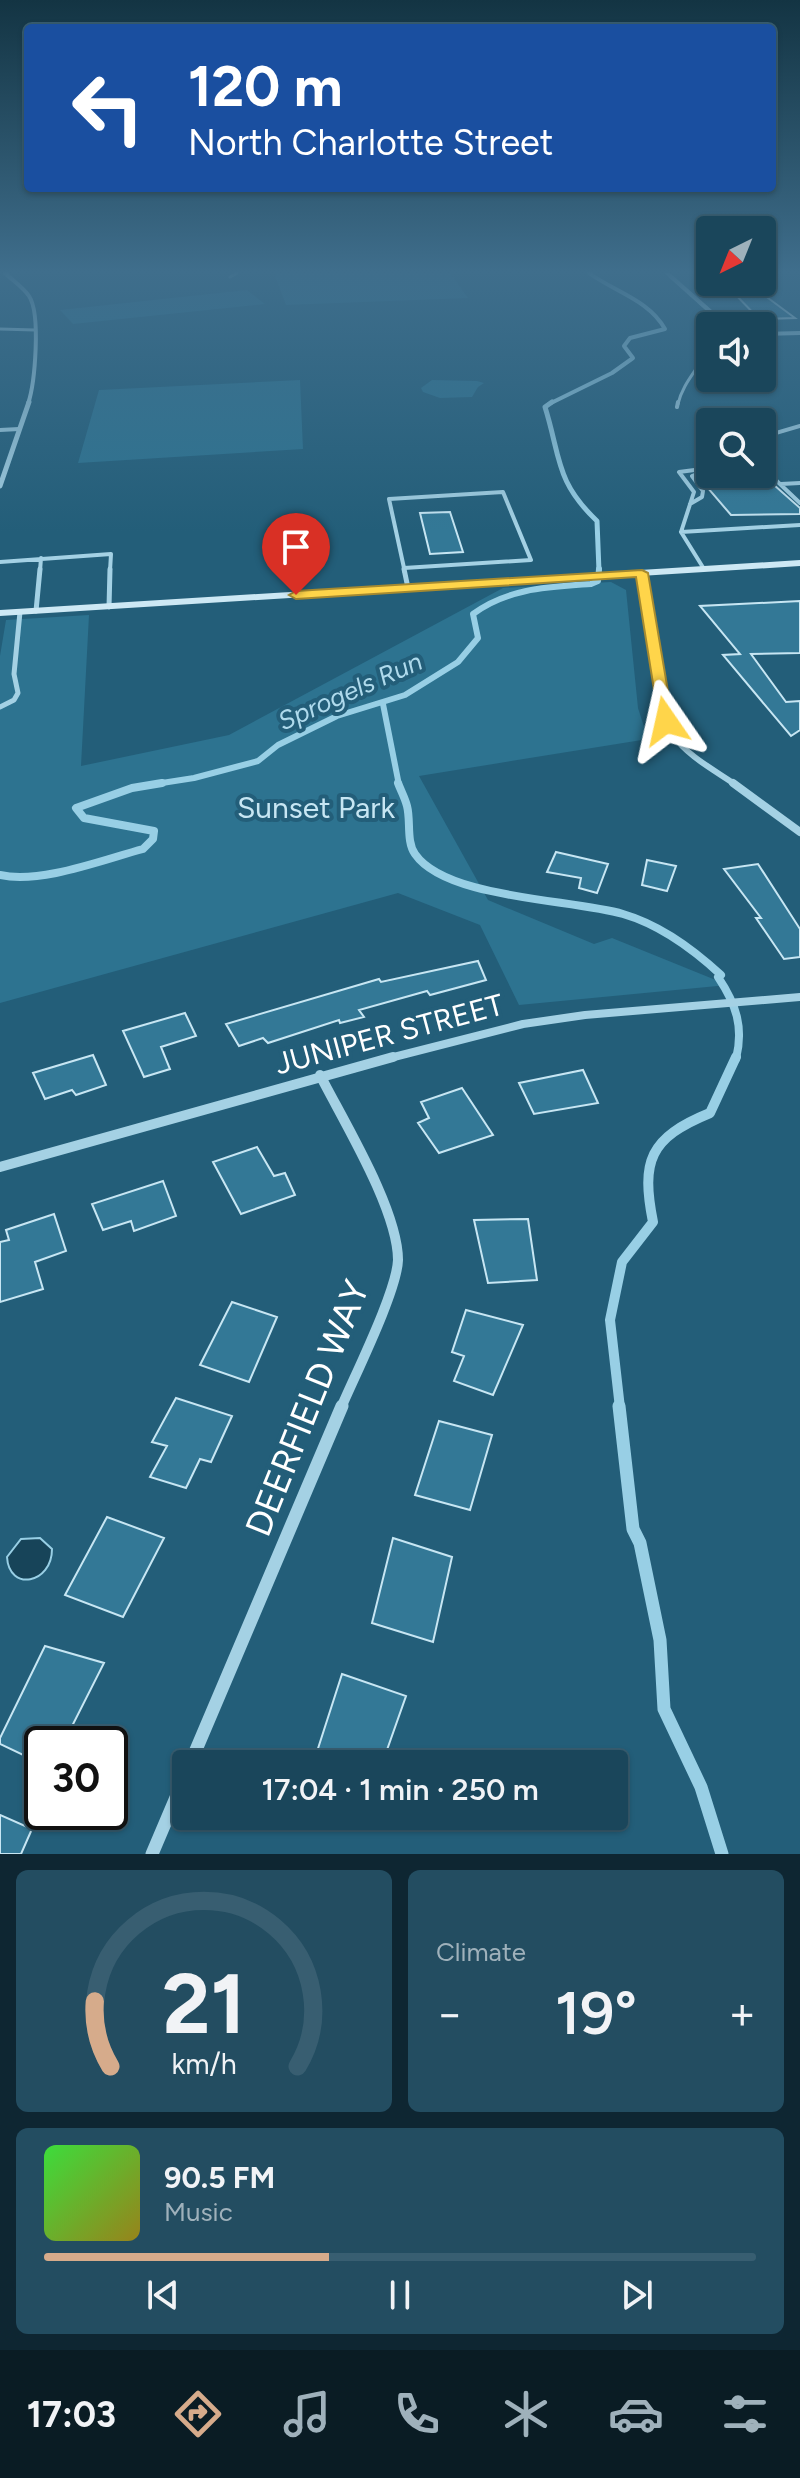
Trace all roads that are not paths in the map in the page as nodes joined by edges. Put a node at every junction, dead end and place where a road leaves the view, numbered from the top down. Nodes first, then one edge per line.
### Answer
1 (35, 360) edge
2 (696, 371) edge
3 (677, 407) dead end
4 (800, 426) edge
5 (19, 429) junction
6 (0, 430) edge
7 (776, 433) edge
8 (696, 471) edge
9 (776, 480) edge
10 (800, 483) edge
11 (781, 484) junction
12 (0, 486) edge
13 (701, 488) edge
14 (800, 503) edge
15 (690, 504) junction
16 (800, 525) edge
17 (681, 532) junction
18 (41, 558) junction
19 (0, 562) edge
20 (800, 563) edge
21 (403, 568) junction
22 (704, 569) junction
23 (642, 573) junction
24 (408, 588) junction
25 (109, 607) junction
26 (36, 611) junction
27 (20, 612) junction
28 (0, 613) edge
29 (0, 707) edge
30 (800, 832) edge
31 (800, 997) edge
32 (320, 1075) junction
33 (0, 1167) edge
34 (196, 1750) edge
35 (172, 1807) edge
36 (152, 1854) edge

1 - 5 street
2 - 3 lane
4 - 7 lane
5 - 6 lane
5 - 12 street
8 - 15 lane
9 - 11 lane
10 - 11 lane
11 - 14 lane
13 - 15 lane
15 - 17 lane
16 - 17 lane
17 - 22 lane
18 - 19 lane
18 - 25 lane
18 - 26 lane
20 - 22 main road
21 - 21 lane
21 - 24 lane
22 - 23 main road
23 - 24 main road
23 - 30 street
24 - 25 main road
25 - 26 main road
26 - 27 main road
27 - 28 main road
27 - 29 lane
31 - 32 street, JUNIPER STREET
32 - 33 street, JUNIPER STREET
32 - 34 street, DEERFIELD WAY
35 - 36 street

